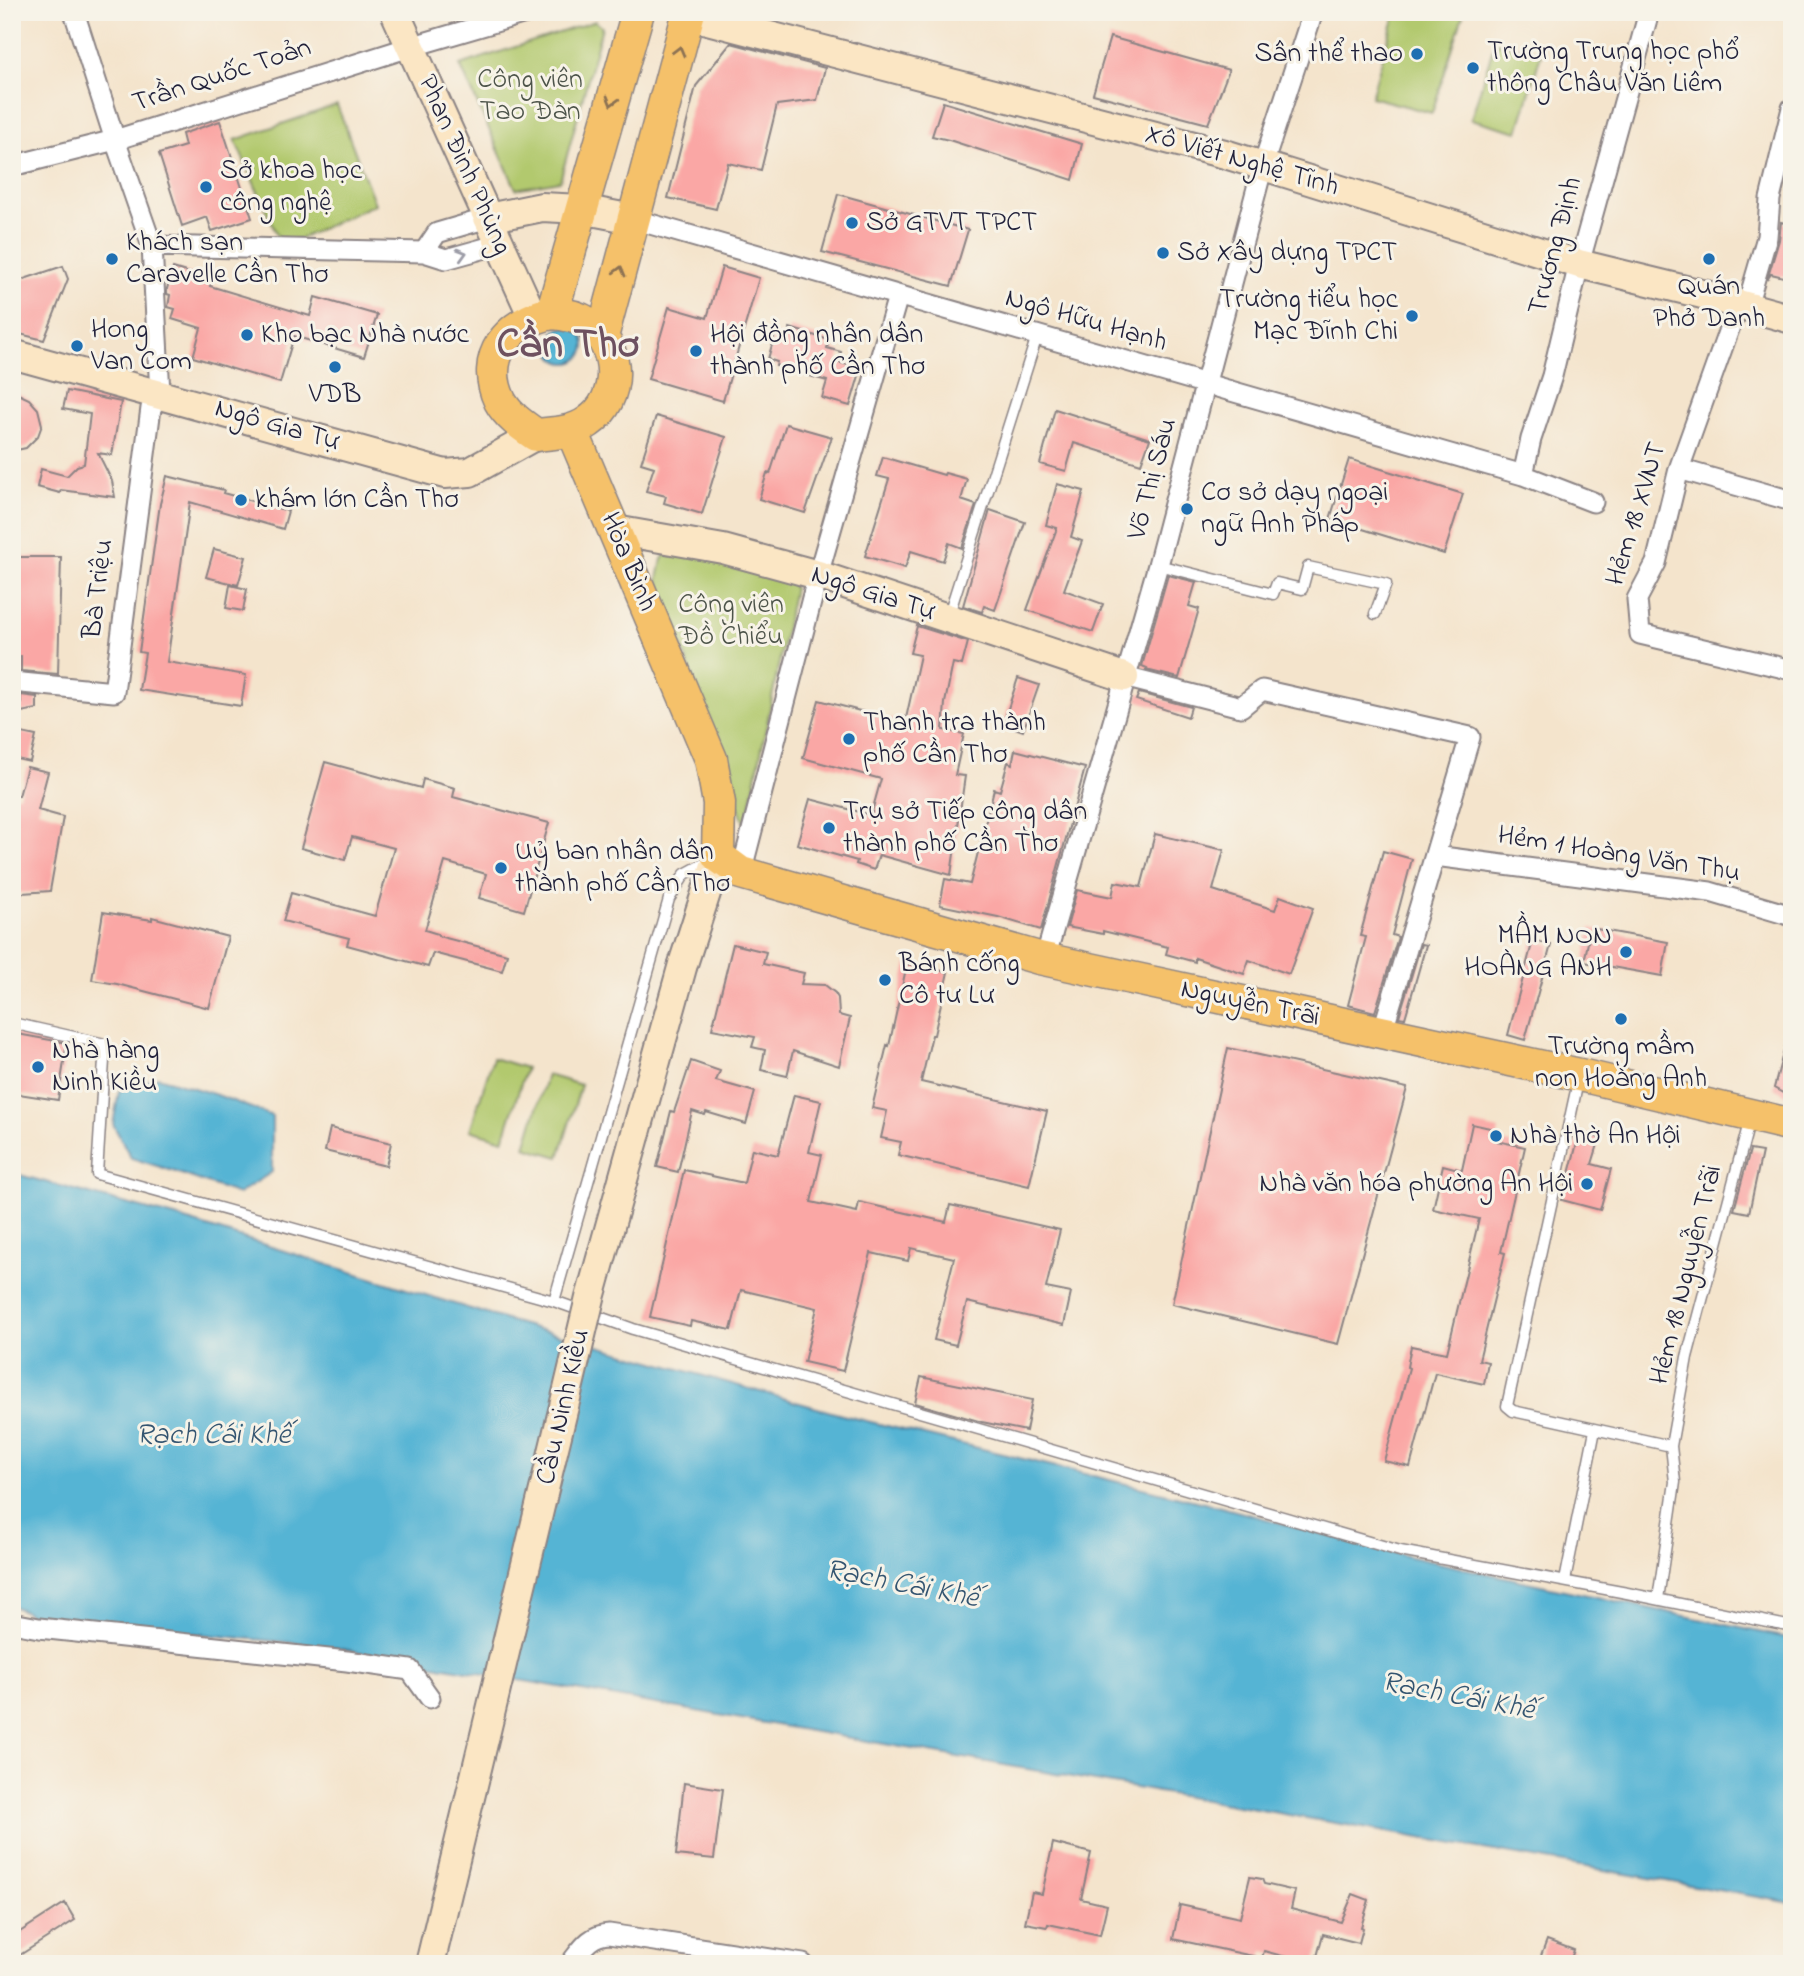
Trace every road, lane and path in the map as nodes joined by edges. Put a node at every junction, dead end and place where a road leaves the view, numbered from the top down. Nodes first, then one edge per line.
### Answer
1 (74, 12) edge
2 (395, 12) edge
3 (529, 12) edge
4 (638, 12) edge
5 (1313, 12) edge
6 (1649, 12) edge
7 (689, 14) edge
8 (410, 47) junction
9 (1792, 108) edge
10 (115, 140) junction
11 (1263, 165) junction
12 (12, 166) edge
13 (581, 209) junction
14 (488, 218) junction
15 (633, 219) junction
16 (500, 244) junction
17 (152, 246) junction
18 (424, 253) junction
19 (1579, 264) junction
20 (898, 296) junction
21 (1743, 305) junction
22 (542, 315) junction
23 (1792, 319) edge
24 (1037, 336) junction
25 (602, 337) junction
26 (12, 354) edge
27 (1207, 385) junction
28 (160, 393) junction
29 (572, 430) junction
30 (536, 435) junction
31 (1679, 470) junction
32 (1532, 479) junction
33 (1792, 501) edge
34 (1593, 502) dead end
35 (615, 530) junction
36 (1158, 565) junction
37 (818, 575) junction
38 (1375, 614) dead end
39 (948, 618) junction
40 (1792, 670) edge
41 (1124, 677) junction
42 (12, 682) edge
43 (1436, 856) junction
44 (729, 864) junction
45 (1792, 916) edge
46 (1045, 959) junction
47 (12, 1023) edge
48 (1382, 1033) junction
49 (1580, 1075) junction
50 (1751, 1115) junction
51 (1792, 1125) edge
52 (554, 1301) junction
53 (1595, 1430) junction
54 (1671, 1446) junction
55 (1565, 1581) junction
56 (1658, 1599) junction
57 (12, 1623) edge
58 (1792, 1627) edge
59 (430, 1698) dead end
60 (430, 1964) edge
61 (570, 1964) edge
62 (803, 1964) edge

1 - 10 street
2 - 8 street, Phan Đình Phùng
3 - 8 street, Trần Quốc Toản
4 -> 13 main road
5 - 11 street, Võ Thị Sáu
6 - 19 street, Trương Định
7 - 11 street, Xô Viết Nghệ Tĩnh
15 -> 7 main road
8 - 10 street, Trần Quốc Toản
8 - 14 street, Phan Đình Phùng
9 - 21 street, Hẻm 18 XVNT
10 - 12 street, Trần Quốc Toản
10 - 17 street
11 - 19 street, Xô Viết Nghệ Tĩnh
11 - 27 street, Võ Thị Sáu
13 - 14 street
13 - 15 street
13 - 22 main road
14 - 16 street, Phan Đình Phùng
14 - 18 street
15 - 20 street, Ngô Hữu Hạnh
25 -> 15 main road
18 -> 16 street
16 - 22 street, Phan Đình Phùng
17 - 18 street
17 - 28 street
19 - 21 street, Xô Viết Nghệ Tĩnh
19 - 32 street, Trương Định
20 - 24 street, Ngô Hữu Hạnh
20 - 37 street
21 - 23 street, Xô Viết Nghệ Tĩnh
21 - 31 street, Hẻm 18 XVNT
22 - 25 main road
22 - 30 main road
24 - 27 street, Ngô Hữu Hạnh
24 - 39 lane
25 - 29 main road
26 - 28 street, Ngô Gia Tự
27 - 32 street, Ngô Hữu Hạnh
27 - 36 street, Võ Thị Sáu
28 - 30 street, Ngô Gia Tự
28 - 42 street, Bà Triệu
29 - 30 main road
29 - 35 main road, Hòa Bình
31 - 33 street
31 - 40 street, Hẻm 18 XVNT
32 - 34 street, Ngô Hữu Hạnh
35 - 37 street, Ngô Gia Tự
35 - 44 main road, Hòa Bình
36 - 38 lane
36 - 41 street, Võ Thị Sáu
37 - 39 street, Ngô Gia Tự
37 - 44 street
39 - 41 street, Ngô Gia Tự
41 - 43 street
41 - 46 street, Võ Thị Sáu
43 - 45 street, Hẻm 1 Hoàng Văn Thụ
43 - 48 street
44 - 46 main road, Nguyễn Trãi
44 - 52 lane
44 - 60 street, Cầu Ninh Kiều, bridge
46 - 48 main road, Nguyễn Trãi
47 - 52 lane
48 - 49 main road, Nguyễn Trãi
49 - 50 main road, Nguyễn Trãi
49 - 53 lane
50 - 51 main road, Nguyễn Trãi
50 - 54 lane, Hẻm 18 Nguyễn Trãi
52 - 55 lane
53 - 54 lane
53 - 55 lane
54 - 56 lane, Hẻm 18 Nguyễn Trãi
55 - 56 lane
56 - 58 lane
57 - 59 street
61 - 62 street

